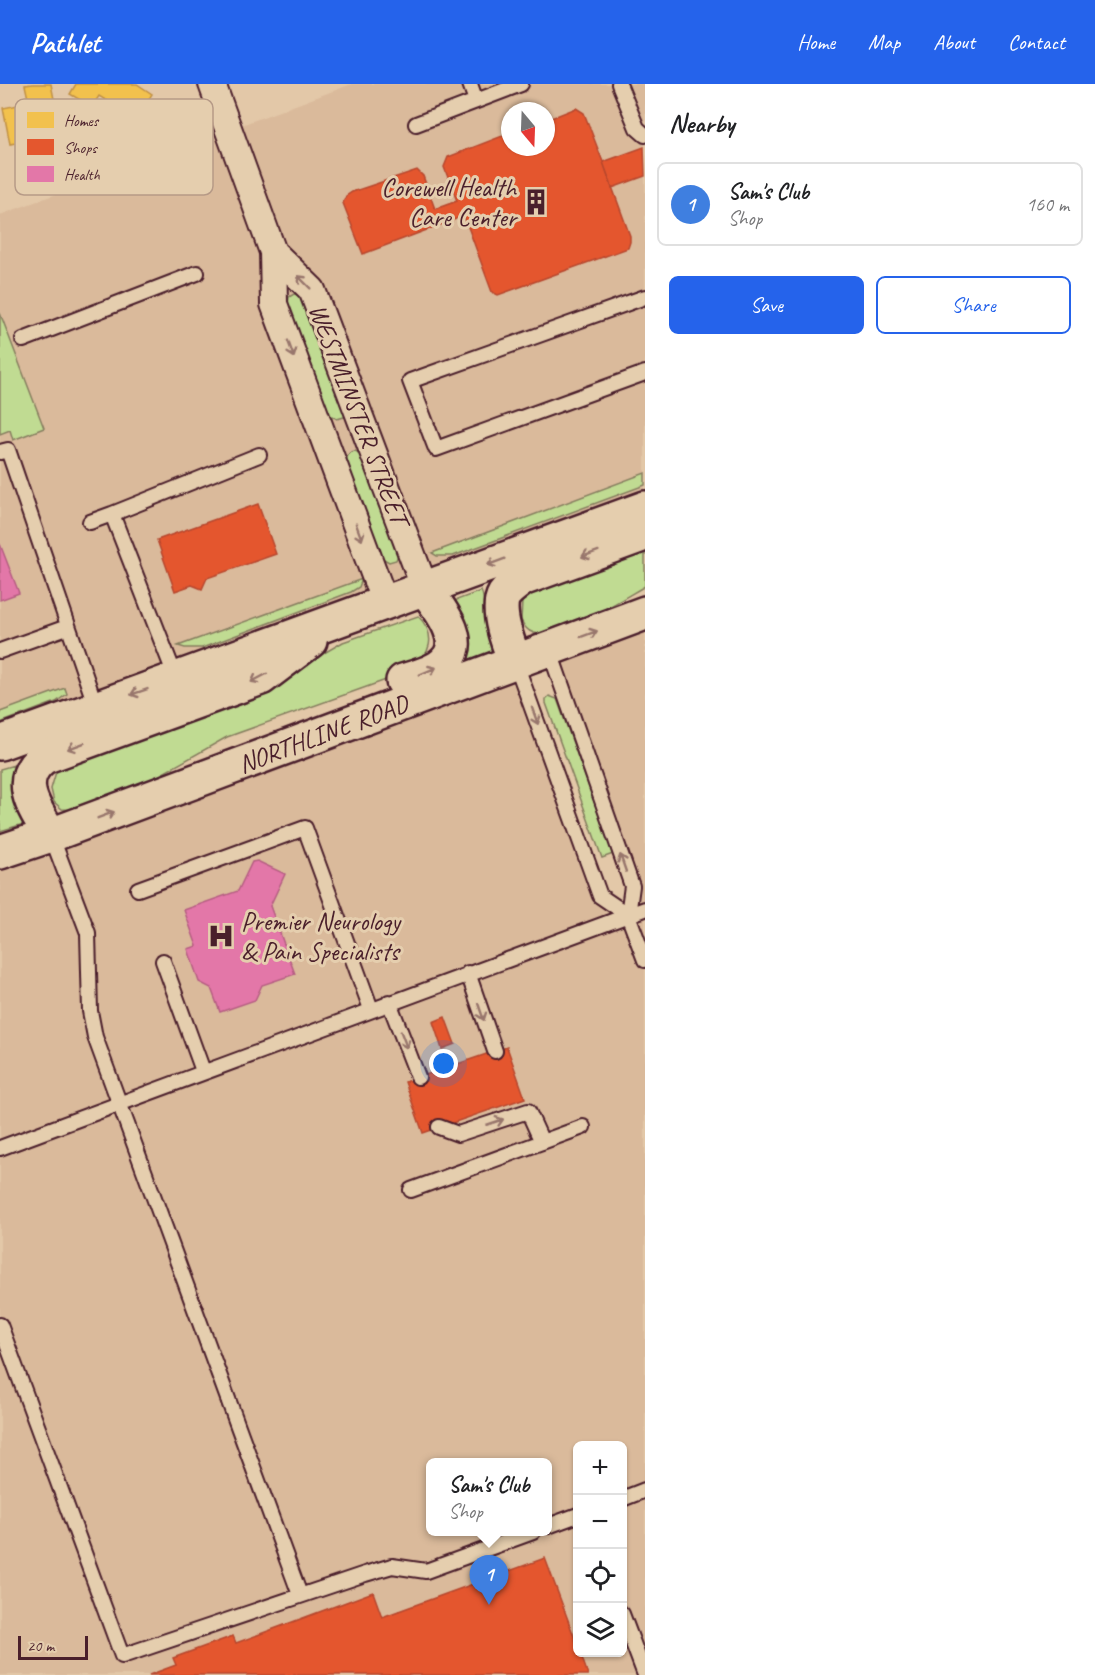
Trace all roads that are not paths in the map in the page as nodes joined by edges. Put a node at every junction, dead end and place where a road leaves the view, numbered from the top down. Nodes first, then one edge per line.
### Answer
1 (212, 84) edge
2 (470, 84) edge
3 (521, 84) edge
4 (619, 84) edge
5 (476, 101) junction
6 (416, 124) dead end
7 (645, 135) edge
8 (273, 252) junction
9 (197, 273) dead end
10 (645, 297) edge
11 (23, 340) dead end
12 (645, 373) edge
13 (363, 426) junction
14 (325, 440) junction
15 (0, 452) edge
16 (259, 455) dead end
17 (645, 508) edge
18 (112, 514) junction
19 (90, 522) dead end
20 (645, 534) edge
21 (425, 589) junction
22 (385, 603) junction
23 (645, 613) edge
24 (340, 619) junction
25 (67, 627) junction
26 (549, 649) junction
27 (0, 651) edge
28 (515, 661) junction
29 (176, 678) junction
30 (96, 707) junction
31 (0, 743) edge
32 (188, 784) junction
33 (51, 835) junction
34 (0, 852) edge
35 (138, 889) dead end
36 (645, 909) edge
37 (628, 915) junction
38 (645, 960) edge
39 (163, 961) dead end
40 (468, 974) junction
41 (390, 1002) junction
42 (371, 1009) junction
43 (495, 1051) dead end
44 (203, 1071) junction
45 (418, 1077) dead end
46 (118, 1103) junction
47 (440, 1127) dead end
48 (583, 1127) dead end
49 (542, 1142) junction
50 (0, 1148) edge
51 (411, 1190) dead end
52 (0, 1325) edge
53 (645, 1490) edge
54 (627, 1496) edge
55 (573, 1517) edge
56 (552, 1525) edge
57 (522, 1536) edge
58 (300, 1595) junction
59 (627, 1627) edge
60 (645, 1675) edge

1 - 8 street, WESTMINSTER STREET
2 - 5 lane
3 - 5 lane
4 - 7 lane
5 - 6 lane
13 -> 8 street, WESTMINSTER STREET
8 -> 14 street, WESTMINSTER STREET
9 - 11 lane
10 - 12 lane
13 - 14 street
13 - 21 street, WESTMINSTER STREET
14 -> 22 street, WESTMINSTER STREET
15 - 25 lane
16 - 18 lane
17 -> 21 main road
18 - 19 lane
18 - 29 lane
20 -> 28 main road
21 - 22 main road
32 -> 21 main road
22 - 24 main road
26 -> 23 main road, NORTHLINE ROAD
24 - 29 main road
24 -> 33 main road
25 - 27 lane
25 - 30 lane
26 - 28 main road, NORTHLINE ROAD
37 -> 26 lane
28 - 32 main road, NORTHLINE ROAD
28 -> 37 lane
29 -> 30 main road
30 - 31 main road
33 -> 32 main road, NORTHLINE ROAD
33 - 34 main road, NORTHLINE ROAD
33 - 46 lane
35 - 42 lane
36 - 37 lane
37 - 38 lane
37 - 40 lane
39 - 44 lane
40 - 41 lane
40 -> 43 lane
41 - 42 lane
41 -> 45 lane
42 - 44 lane
44 - 46 lane
46 - 50 lane
46 - 58 lane
47 -> 49 lane
48 - 49 lane
49 - 51 lane
52 - 58 lane
53 - 54 lane
55 - 56 lane
57 - 58 lane
59 - 60 lane

